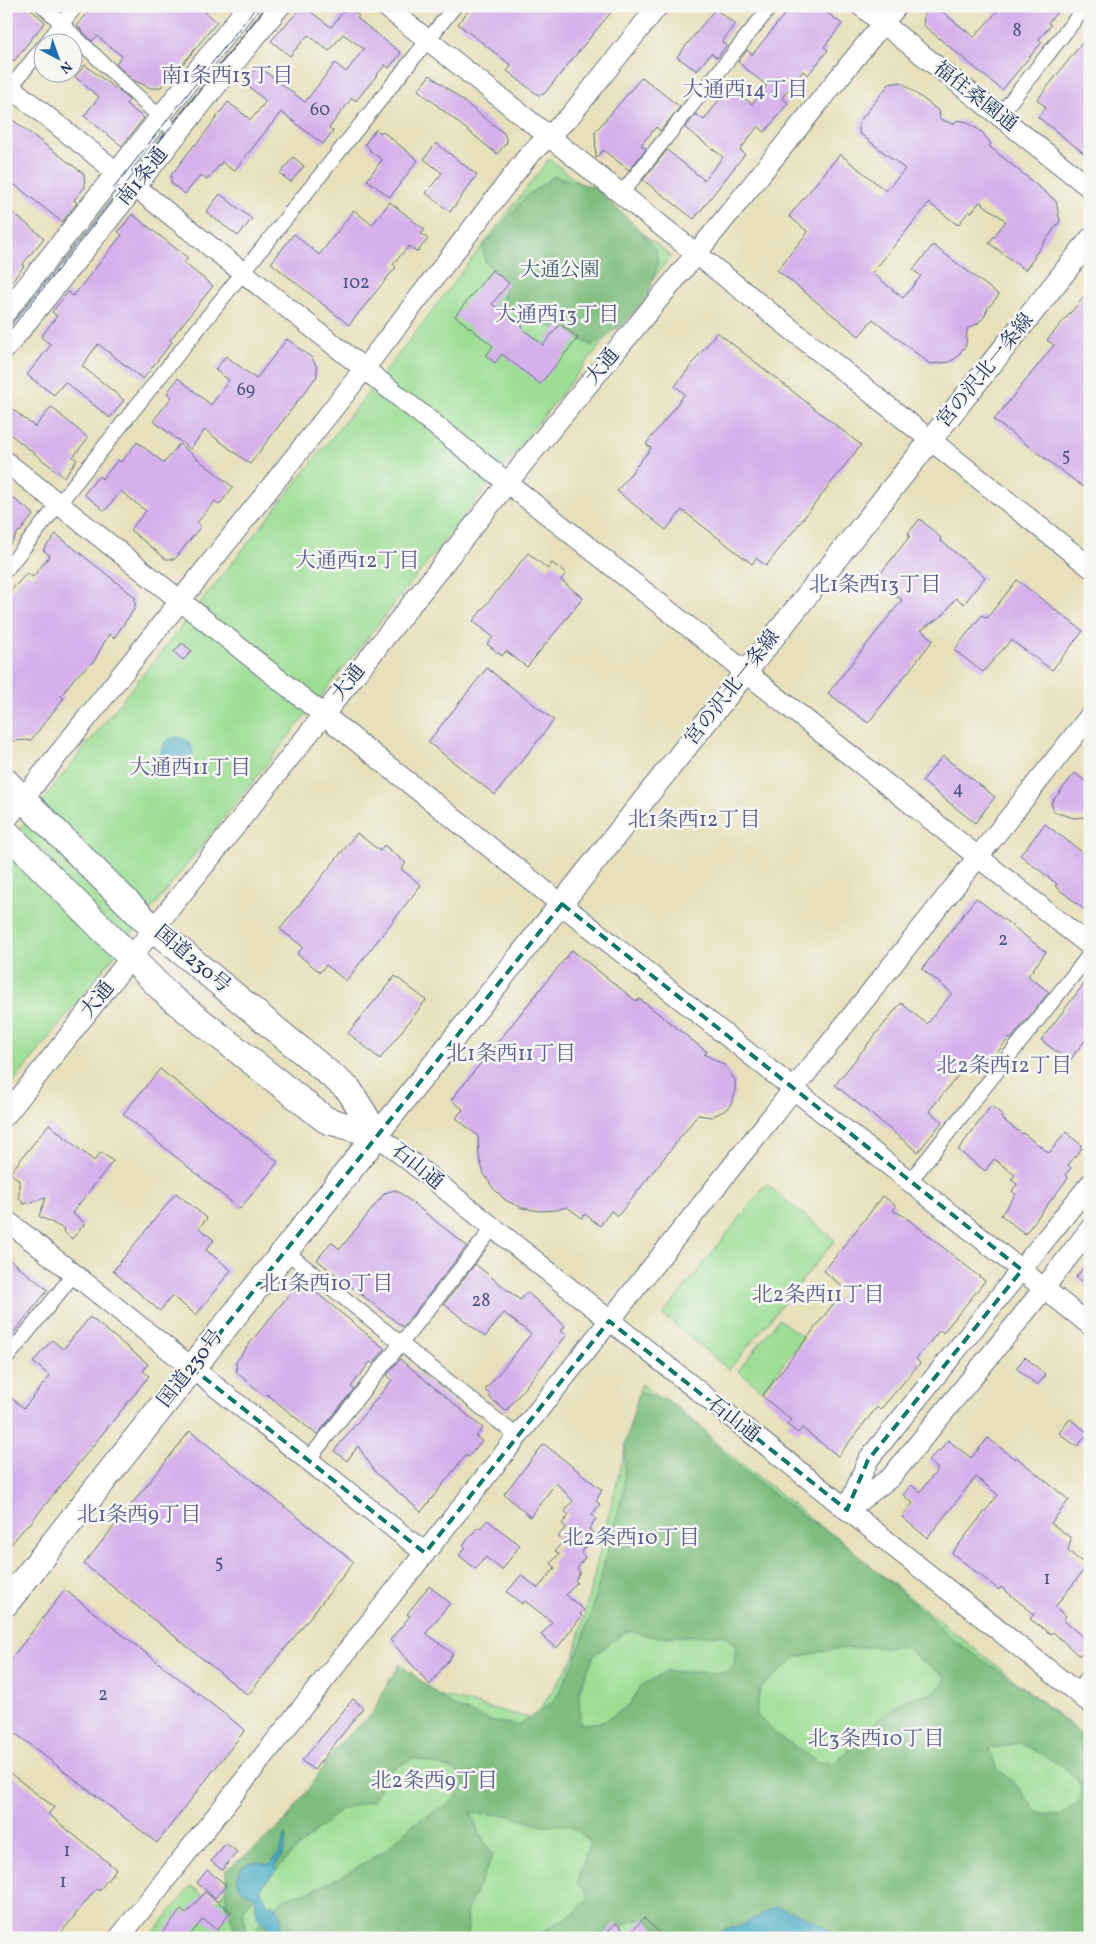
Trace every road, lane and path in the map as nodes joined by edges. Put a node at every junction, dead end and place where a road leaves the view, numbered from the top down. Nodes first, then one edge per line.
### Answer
1 (43, 6) edge
2 (76, 6) edge
3 (248, 6) edge
4 (280, 6) edge
5 (384, 6) edge
6 (455, 6) edge
7 (658, 6) edge
8 (771, 6) edge
9 (861, 6) edge
10 (897, 6) edge
11 (1086, 6) edge
12 (62, 24) junction
13 (883, 24) junction
14 (55, 32) edge
15 (428, 41) junction
16 (32, 60) edge
17 (8, 89) edge
18 (999, 116) junction
19 (160, 118) junction
20 (177, 134) junction
21 (549, 137) junction
22 (118, 172) junction
23 (135, 186) junction
24 (1090, 188) edge
25 (621, 194) junction
26 (1090, 240) edge
27 (696, 254) junction
28 (243, 272) junction
29 (6, 312) edge
30 (6, 348) edge
31 (364, 368) junction
32 (931, 440) junction
33 (6, 462) edge
34 (508, 483) junction
35 (59, 504) junction
36 (1090, 567) edge
37 (6, 570) edge
38 (180, 601) junction
39 (746, 672) junction
40 (324, 715) junction
41 (1090, 716) edge
42 (15, 790) edge
43 (6, 820) edge
44 (6, 832) edge
45 (978, 857) junction
46 (562, 904) junction
47 (154, 929) junction
48 (1090, 946) edge
49 (1090, 954) edge
50 (131, 959) junction
51 (794, 1089) junction
52 (6, 1115) edge
53 (377, 1135) junction
54 (910, 1181) junction
55 (1090, 1184) edge
56 (6, 1220) edge
57 (493, 1228) junction
58 (1090, 1229) edge
59 (285, 1251) junction
60 (1022, 1270) junction
61 (74, 1274) junction
62 (1044, 1288) junction
63 (609, 1321) junction
64 (1090, 1325) edge
65 (400, 1343) junction
66 (6, 1359) edge
67 (192, 1368) junction
68 (517, 1436) junction
69 (308, 1460) junction
70 (847, 1510) junction
71 (424, 1553) junction
72 (7, 1600) edge
73 (1090, 1675) edge
74 (1083, 1698) edge
75 (119, 1938) edge

1 - 12 street
2 - 12 street
3 - 19 street, 南1条通
4 - 20 street, 南1条通
5 - 15 street
6 - 15 street
7 - 21 street
8 - 25 street
9 - 13 street, 福住桑園通
10 - 13 street, 大通
11 - 18 street
12 - 14 street
12 - 19 street
13 - 18 street, 福住桑園通
13 - 27 street, 大通
15 - 21 street
15 - 28 street
16 - 17 street
17 - 22 street
18 - 24 street, 福住桑園通
19 - 20 street
19 - 22 street, 南1条通
20 - 23 street, 南1条通
21 - 25 street
21 - 31 street
22 - 23 street
22 - 29 street, 南1条通
23 - 28 street
23 - 30 street, 南1条通
25 - 27 street
26 - 32 main road, 宮の沢北一条線
27 - 32 street
27 - 34 street, 大通
28 - 31 street
28 - 35 street
31 - 34 street
31 - 38 street
32 - 36 street
32 - 39 main road, 宮の沢北一条線
33 - 35 street
34 - 39 street
34 - 40 street, 大通
35 - 37 street
35 - 38 street
38 - 40 street
38 - 42 street
39 - 45 street
39 - 46 main road, 宮の沢北一条線
40 - 46 street
40 - 47 street, 大通
41 - 45 street
42 - 43 street
42 - 47 highway, 国道230号
44 - 50 highway, 国道230号
45 - 48 street
45 - 51 street
46 - 51 street
46 - 53 main road, 宮の沢北一条線
47 - 50 street, 大通
47 - 53 highway, 国道230号
49 - 54 street
50 - 52 street, 大通
50 - 53 highway, 国道230号
51 - 54 street
51 - 63 street
53 - 57 street, 石山通
53 - 59 highway, 国道230号
54 - 60 street
55 - 60 street
56 - 61 street
57 - 63 street, 石山通
57 - 65 street
58 - 62 street
59 - 65 street
59 - 67 highway, 国道230号
60 - 62 street
60 - 70 street
61 - 66 street
61 - 67 street
62 - 64 street
62 - 70 street
63 - 68 street
63 - 70 street, 石山通
65 - 68 street
65 - 69 street
67 - 69 street
67 - 72 highway, 国道230号
68 - 71 street
69 - 71 street
70 - 74 street, 石山通
71 - 75 street
73 - 74 street

